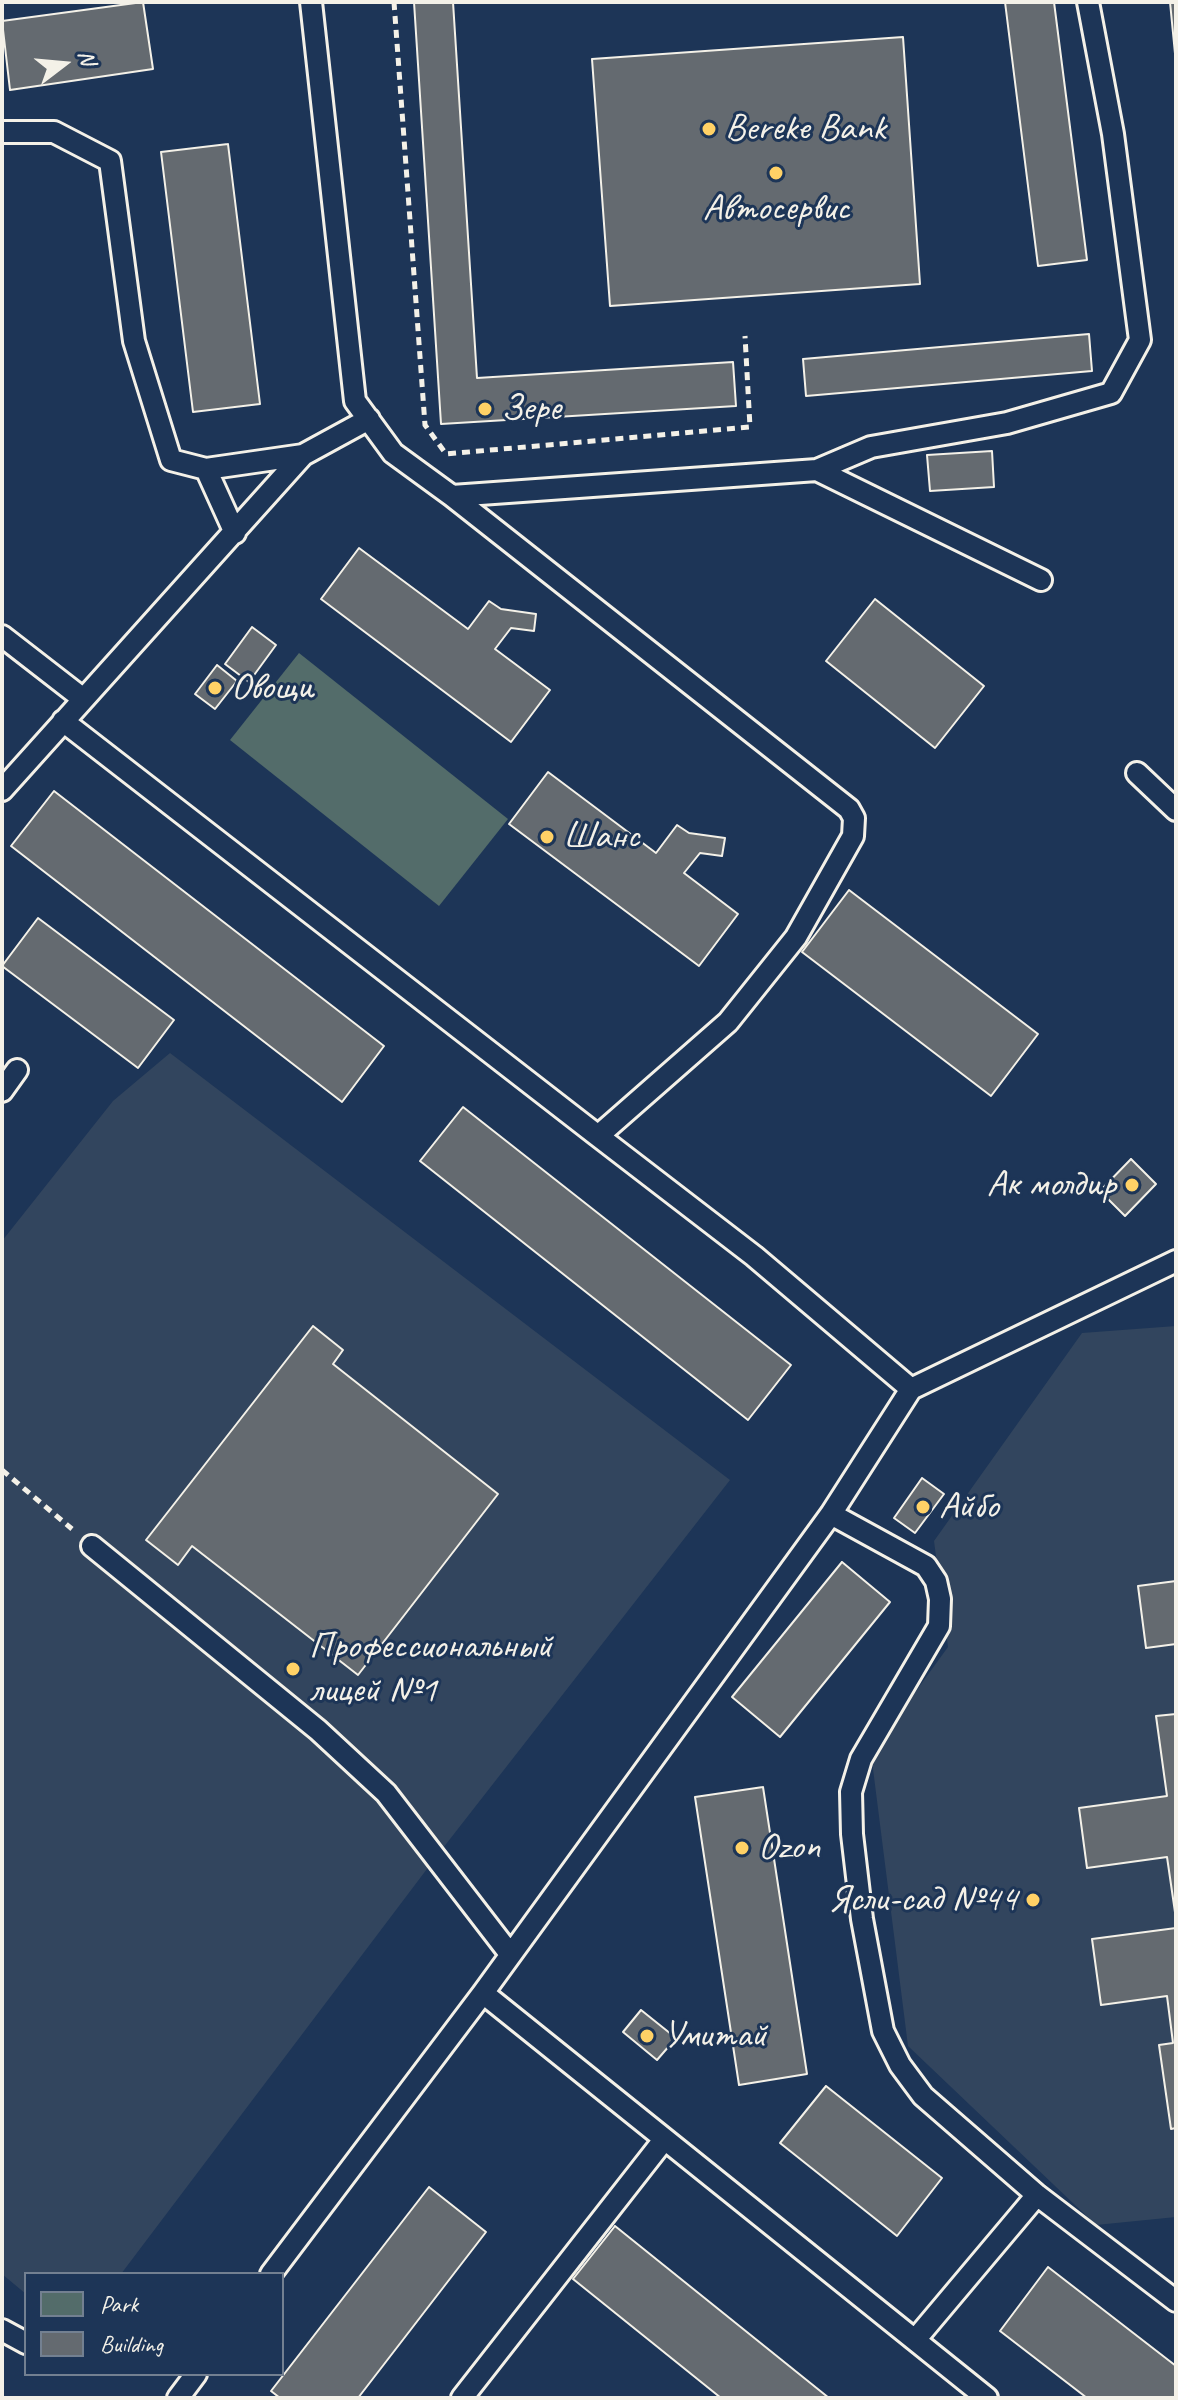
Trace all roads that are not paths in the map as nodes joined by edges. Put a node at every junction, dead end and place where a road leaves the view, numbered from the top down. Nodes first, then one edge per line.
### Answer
1 (311, 2) edge
2 (1088, 2) edge
3 (2, 132) edge
4 (369, 419) junction
5 (303, 455) junction
6 (206, 469) junction
7 (817, 470) junction
8 (452, 496) junction
9 (235, 533) junction
10 (1041, 580) dead end
11 (2, 636) edge
12 (82, 698) junction
13 (63, 721) junction
14 (1137, 773) dead end
15 (2, 790) edge
16 (1176, 810) edge
17 (17, 1070) dead end
18 (2, 1091) edge
19 (598, 1136) junction
20 (1176, 1261) edge
21 (911, 1389) junction
22 (831, 1514) junction
23 (92, 1546) road end
24 (510, 1954) junction
25 (483, 1993) junction
26 (663, 2141) junction
27 (1037, 2195) junction
28 (273, 2272) edge
29 (1176, 2301) edge
30 (2, 2330) edge
31 (915, 2340) junction
32 (24, 2342) edge
33 (194, 2376) edge
34 (178, 2398) edge
35 (462, 2398) edge
36 (987, 2398) edge

1 - 4 lane
2 - 7 lane
3 - 6 lane
4 - 5 lane
4 - 8 lane
5 - 6 lane
5 - 9 lane
6 - 9 lane
7 - 8 lane
7 - 10 lane
8 - 19 lane
9 - 12 lane
11 - 12 lane
12 - 13 lane
13 - 15 lane
13 - 19 lane
14 - 16 lane
17 - 18 lane
19 - 21 lane
20 - 21 lane
21 - 22 lane
22 - 24 lane
22 - 27 lane
23 - 24 lane
24 - 25 lane
25 - 26 lane
25 - 28 lane
26 - 31 lane
26 - 35 lane
27 - 29 lane
27 - 31 lane
30 - 32 lane
31 - 36 lane
33 - 34 lane

